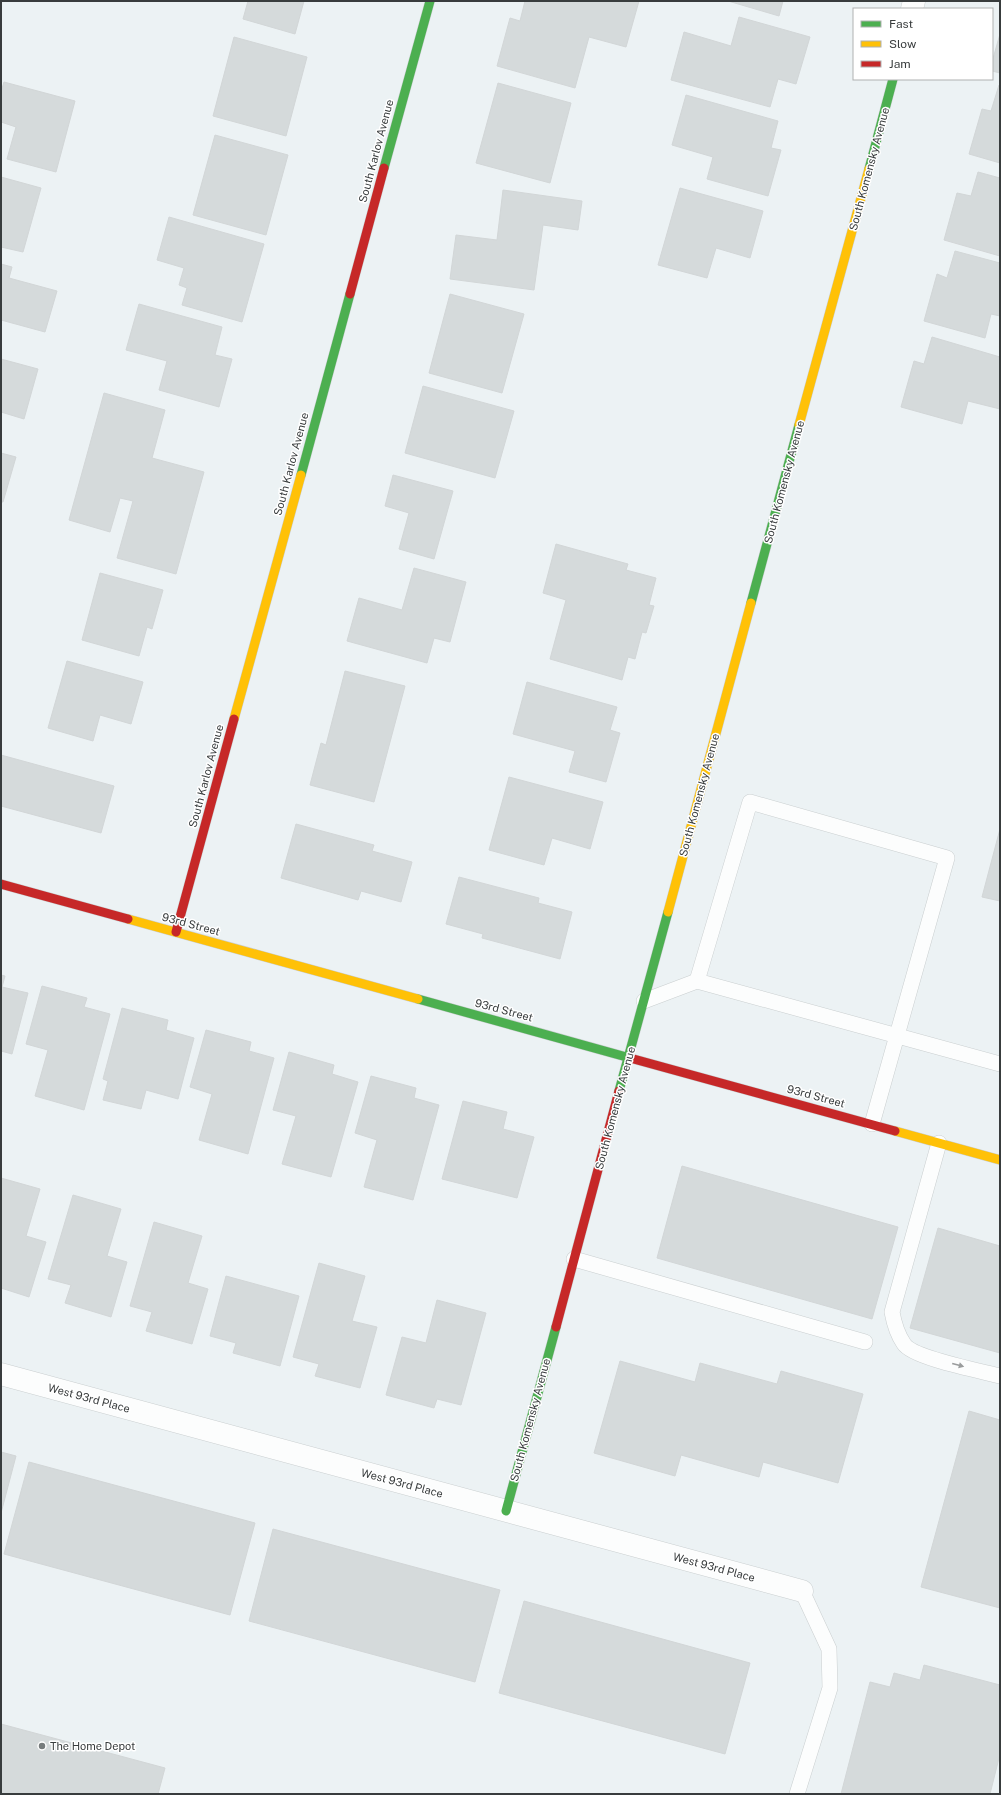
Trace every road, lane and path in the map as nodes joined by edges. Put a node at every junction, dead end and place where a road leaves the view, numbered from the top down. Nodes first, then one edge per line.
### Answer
1 (430, 1) edge
2 (893, 80) edge
3 (1, 884) edge
4 (176, 932) junction
5 (697, 981) junction
6 (644, 1000) junction
7 (897, 1036) junction
8 (629, 1057) junction
9 (1000, 1064) edge
10 (872, 1124) junction
11 (939, 1143) junction
12 (1000, 1160) edge
13 (574, 1258) junction
14 (865, 1342) dead end
15 (1, 1374) edge
16 (1000, 1376) edge
17 (506, 1511) junction
18 (802, 1591) joint
19 (797, 1794) edge

1 - 4 street, South Karlov Avenue
2 - 6 street, South Komensky Avenue
3 - 4 street, 93rd Street
4 - 8 street, 93rd Street
5 - 6 lane
5 - 7 lane
5 - 7 lane
6 - 8 street, South Komensky Avenue
7 - 9 lane
7 - 10 lane
8 - 10 street, 93rd Street
8 - 13 street, South Komensky Avenue
10 - 11 street, 93rd Street
11 - 12 street, 93rd Street
11 -> 16 lane
13 - 14 lane
13 - 17 street, South Komensky Avenue
15 - 17 street, West 93rd Place
17 - 18 street, West 93rd Place
18 - 19 lane

